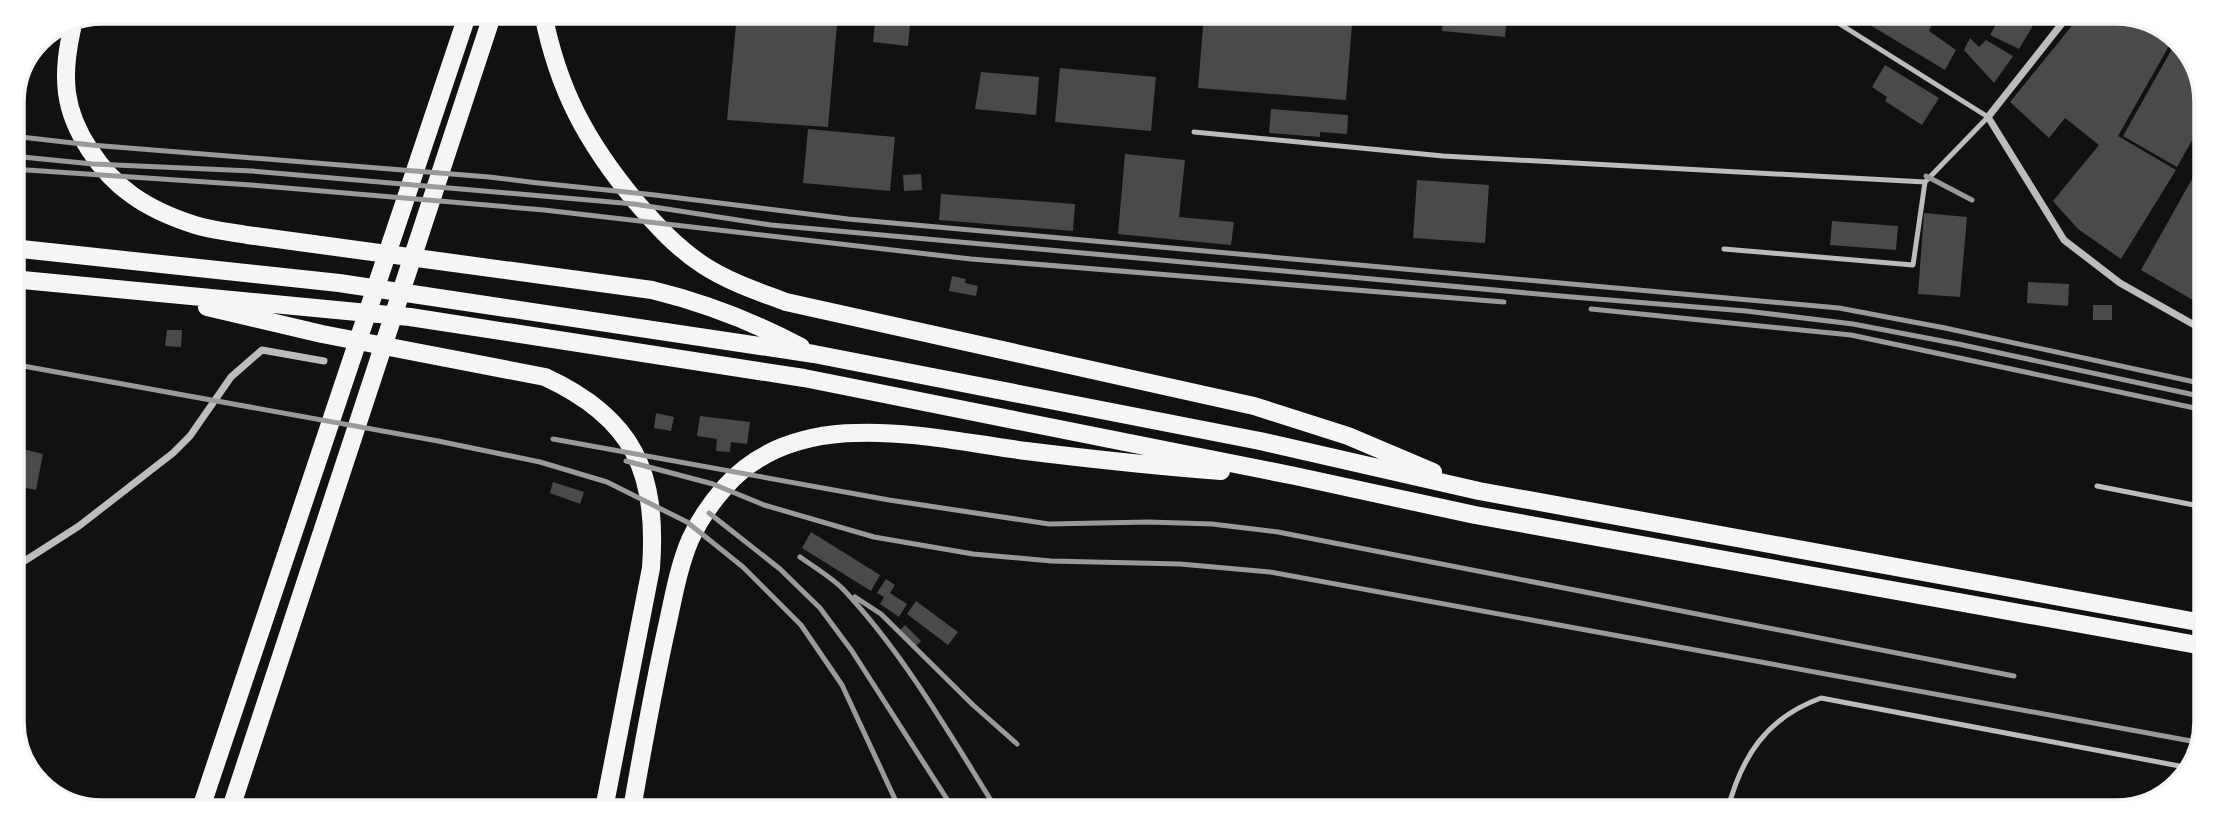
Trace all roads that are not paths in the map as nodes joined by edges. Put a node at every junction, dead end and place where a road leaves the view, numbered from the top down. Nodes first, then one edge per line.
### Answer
1 (464, 24) edge
2 (489, 24) edge
3 (545, 24) edge
4 (1840, 24) edge
5 (2061, 24) edge
6 (72, 30) edge
7 (1988, 117) junction
8 (1194, 132) dead end
9 (1925, 182) junction
10 (24, 249) edge
11 (1724, 249) dead end
12 (24, 280) edge
13 (139, 291) junction
14 (2194, 325) edge
15 (814, 354) junction
16 (324, 361) dead end
17 (1295, 476) junction
18 (2097, 486) dead end
19 (1479, 491) junction
20 (2194, 505) edge
21 (25, 561) edge
22 (2194, 621) edge
23 (2194, 644) edge
24 (2181, 766) edge
25 (204, 800) edge
26 (234, 800) edge
27 (606, 800) edge
28 (634, 800) edge
29 (1730, 800) edge

1 - 25 highway
2 - 26 highway
3 - 19 highway
4 - 7 lane
5 - 7 street
6 - 15 highway
7 - 9 lane
7 - 14 street
8 - 9 lane
9 - 11 lane
10 - 15 highway
12 - 13 highway
13 - 17 highway
13 - 27 highway
15 - 19 highway
16 - 21 street
17 - 23 highway
17 - 28 highway
18 - 20 lane
19 - 22 highway
24 - 29 lane

